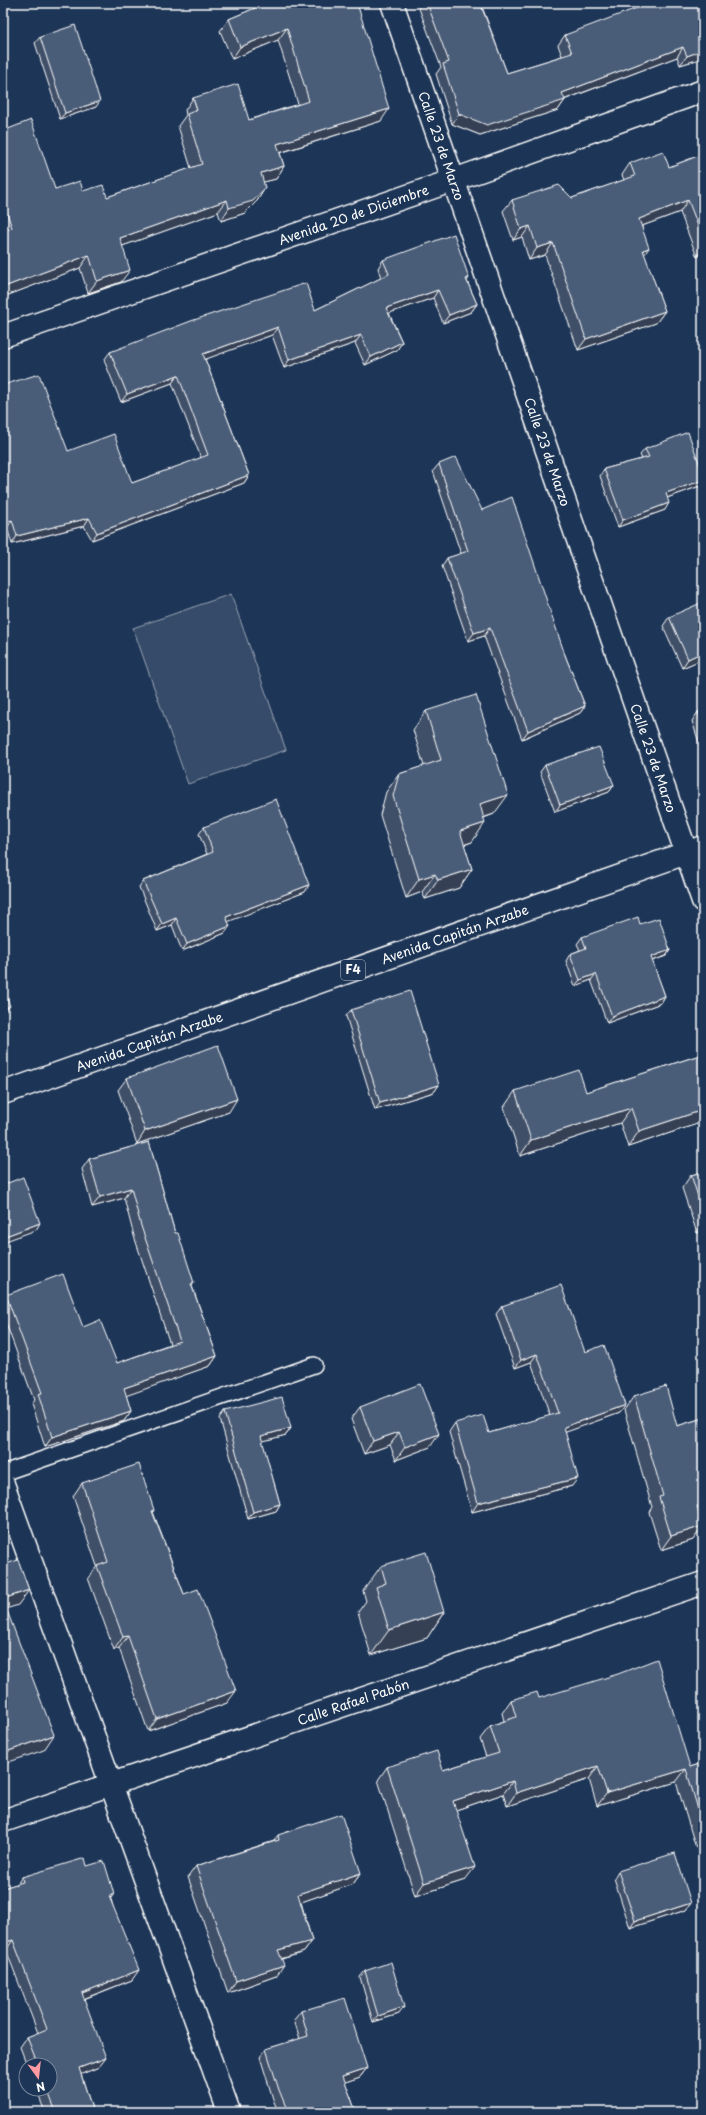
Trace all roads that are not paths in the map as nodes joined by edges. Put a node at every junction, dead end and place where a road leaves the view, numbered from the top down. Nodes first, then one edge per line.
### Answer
1 (392, 3) edge
2 (703, 91) edge
3 (454, 180) junction
4 (3, 336) edge
5 (695, 850) edge
6 (703, 901) edge
7 (3, 1093) edge
8 (314, 1365) dead end
9 (3, 1473) edge
10 (3, 1484) edge
11 (703, 1583) edge
12 (111, 1784) junction
13 (3, 1821) edge
14 (229, 2112) edge

1 - 3 main road, Calle 23 de Marzo
2 - 3 main road, Avenida 20 de Diciembre
3 - 4 main road, Avenida 20 de Diciembre
3 - 5 main road, Calle 23 de Marzo
5 - 6 main road, Calle 23 de Marzo
5 - 7 main road, Avenida Capitán Arzabe / F4
8 - 9 lane
10 - 12 main road
11 - 12 main road, Calle Rafael Pabón
12 - 13 main road, Calle Rafael Pabón
12 - 14 main road

